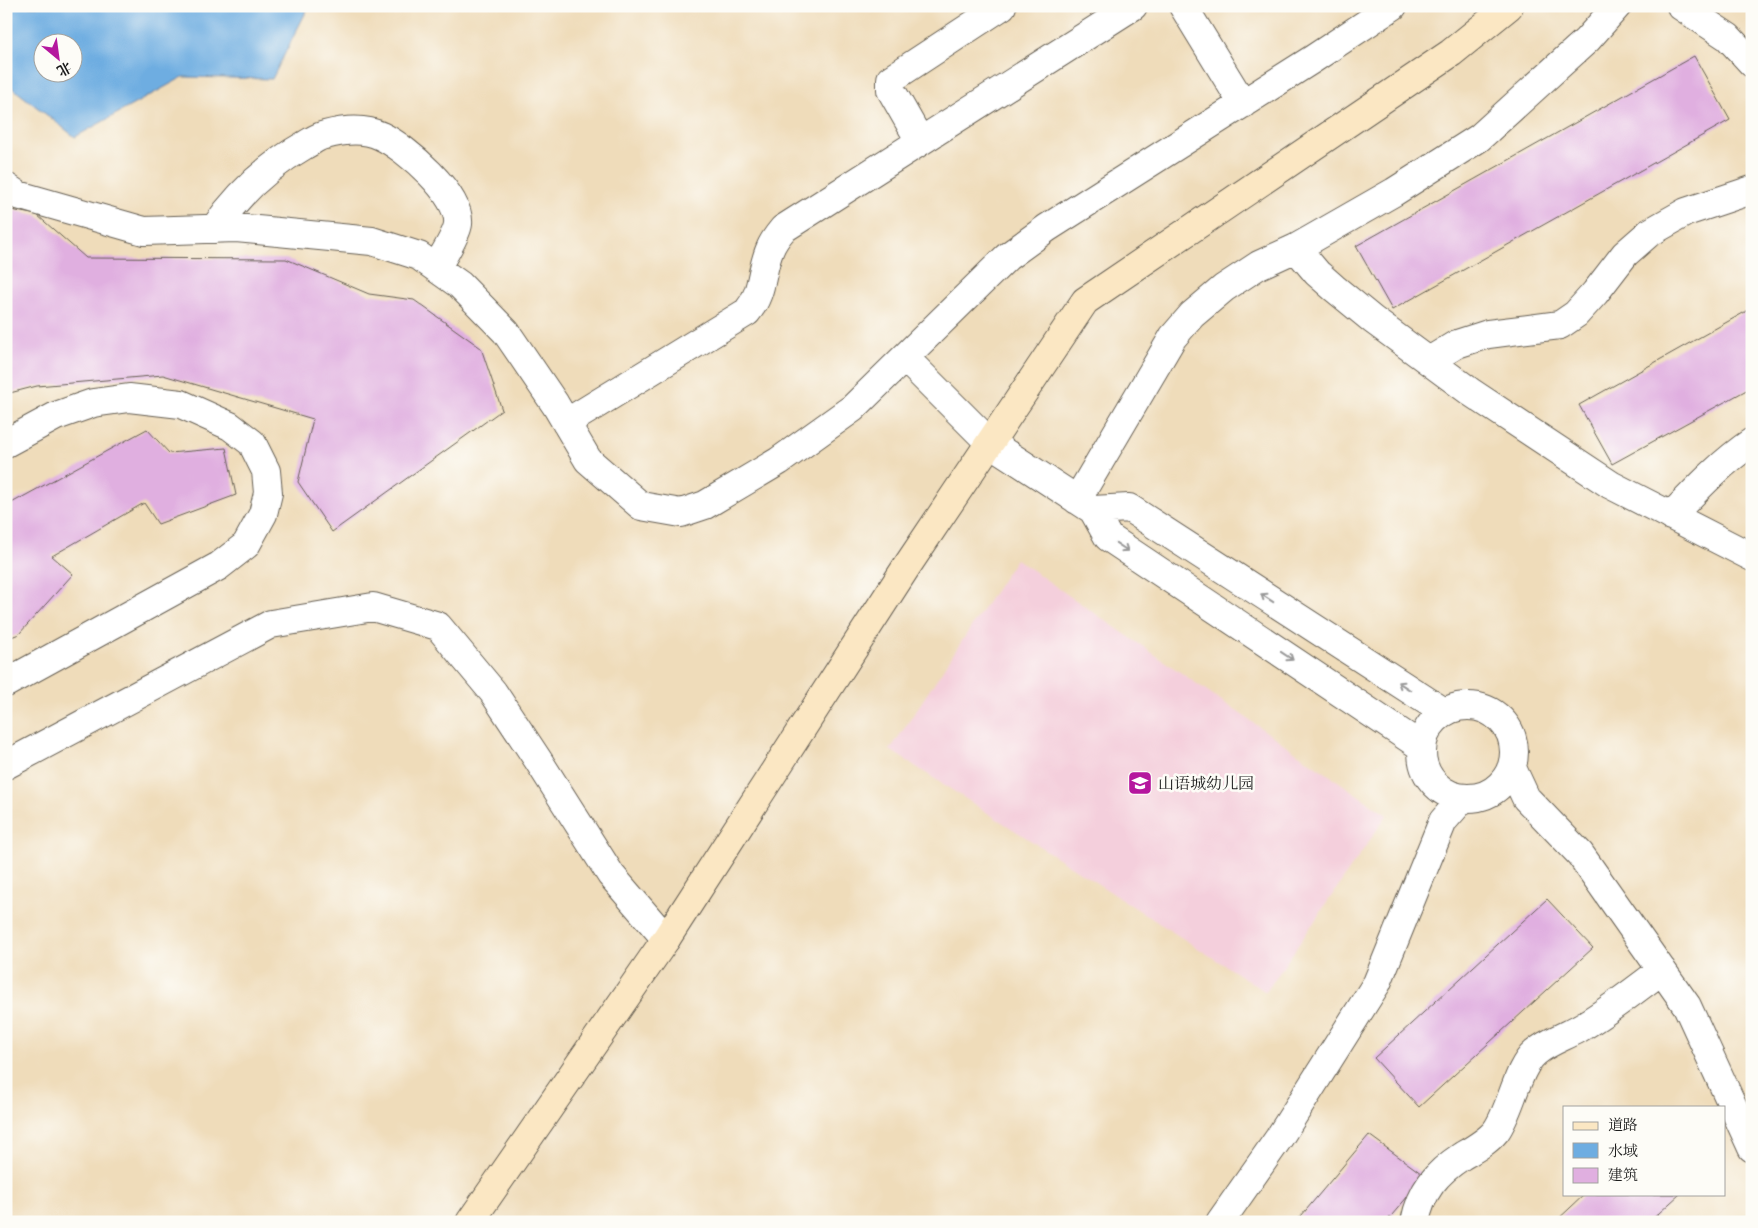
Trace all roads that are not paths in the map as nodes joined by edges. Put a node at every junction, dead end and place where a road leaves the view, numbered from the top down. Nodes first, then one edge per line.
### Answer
1 (1002, 6) edge
2 (1183, 6) edge
3 (1393, 6) edge
4 (1509, 6) edge
5 (1617, 6) edge
6 (1681, 6) edge
7 (1118, 10) edge
8 (1740, 38) edge
9 (1752, 64) edge
10 (1243, 104) junction
11 (920, 141) junction
12 (6, 187) edge
13 (1752, 190) edge
14 (214, 229) junction
15 (1296, 248) junction
16 (436, 268) junction
17 (905, 358) junction
18 (1429, 361) junction
19 (566, 423) junction
20 (1752, 442) edge
21 (6, 443) edge
22 (990, 443) junction
23 (1085, 505) junction
24 (1671, 516) junction
25 (1752, 557) edge
26 (6, 683) edge
27 (1444, 712) junction
28 (1422, 747) junction
29 (6, 765) edge
30 (1504, 778) junction
31 (1452, 793) junction
32 (666, 939) junction
33 (1662, 970) junction
34 (1752, 1148) edge
35 (470, 1222) edge
36 (1220, 1222) edge
37 (1415, 1222) edge

1 - 11 street
2 - 10 street
3 - 10 street
4 - 22 main road
5 - 15 street
6 - 8 street
7 - 11 street
8 - 9 street
10 - 17 street
11 - 19 street
12 - 14 street
13 - 18 street
14 - 16 street
14 - 16 street
15 - 18 street
15 - 23 street
16 - 19 street
17 - 19 street
17 - 22 street
18 - 24 street
20 - 24 street
21 - 26 street
22 - 23 street
22 - 32 main road
27 -> 23 street
23 -> 28 street
24 - 25 street
27 - 28 street
27 - 30 street
28 - 31 street
29 - 32 street
30 - 31 street
30 - 33 street
31 - 36 street
32 - 35 main road
33 - 34 street
33 - 37 street

